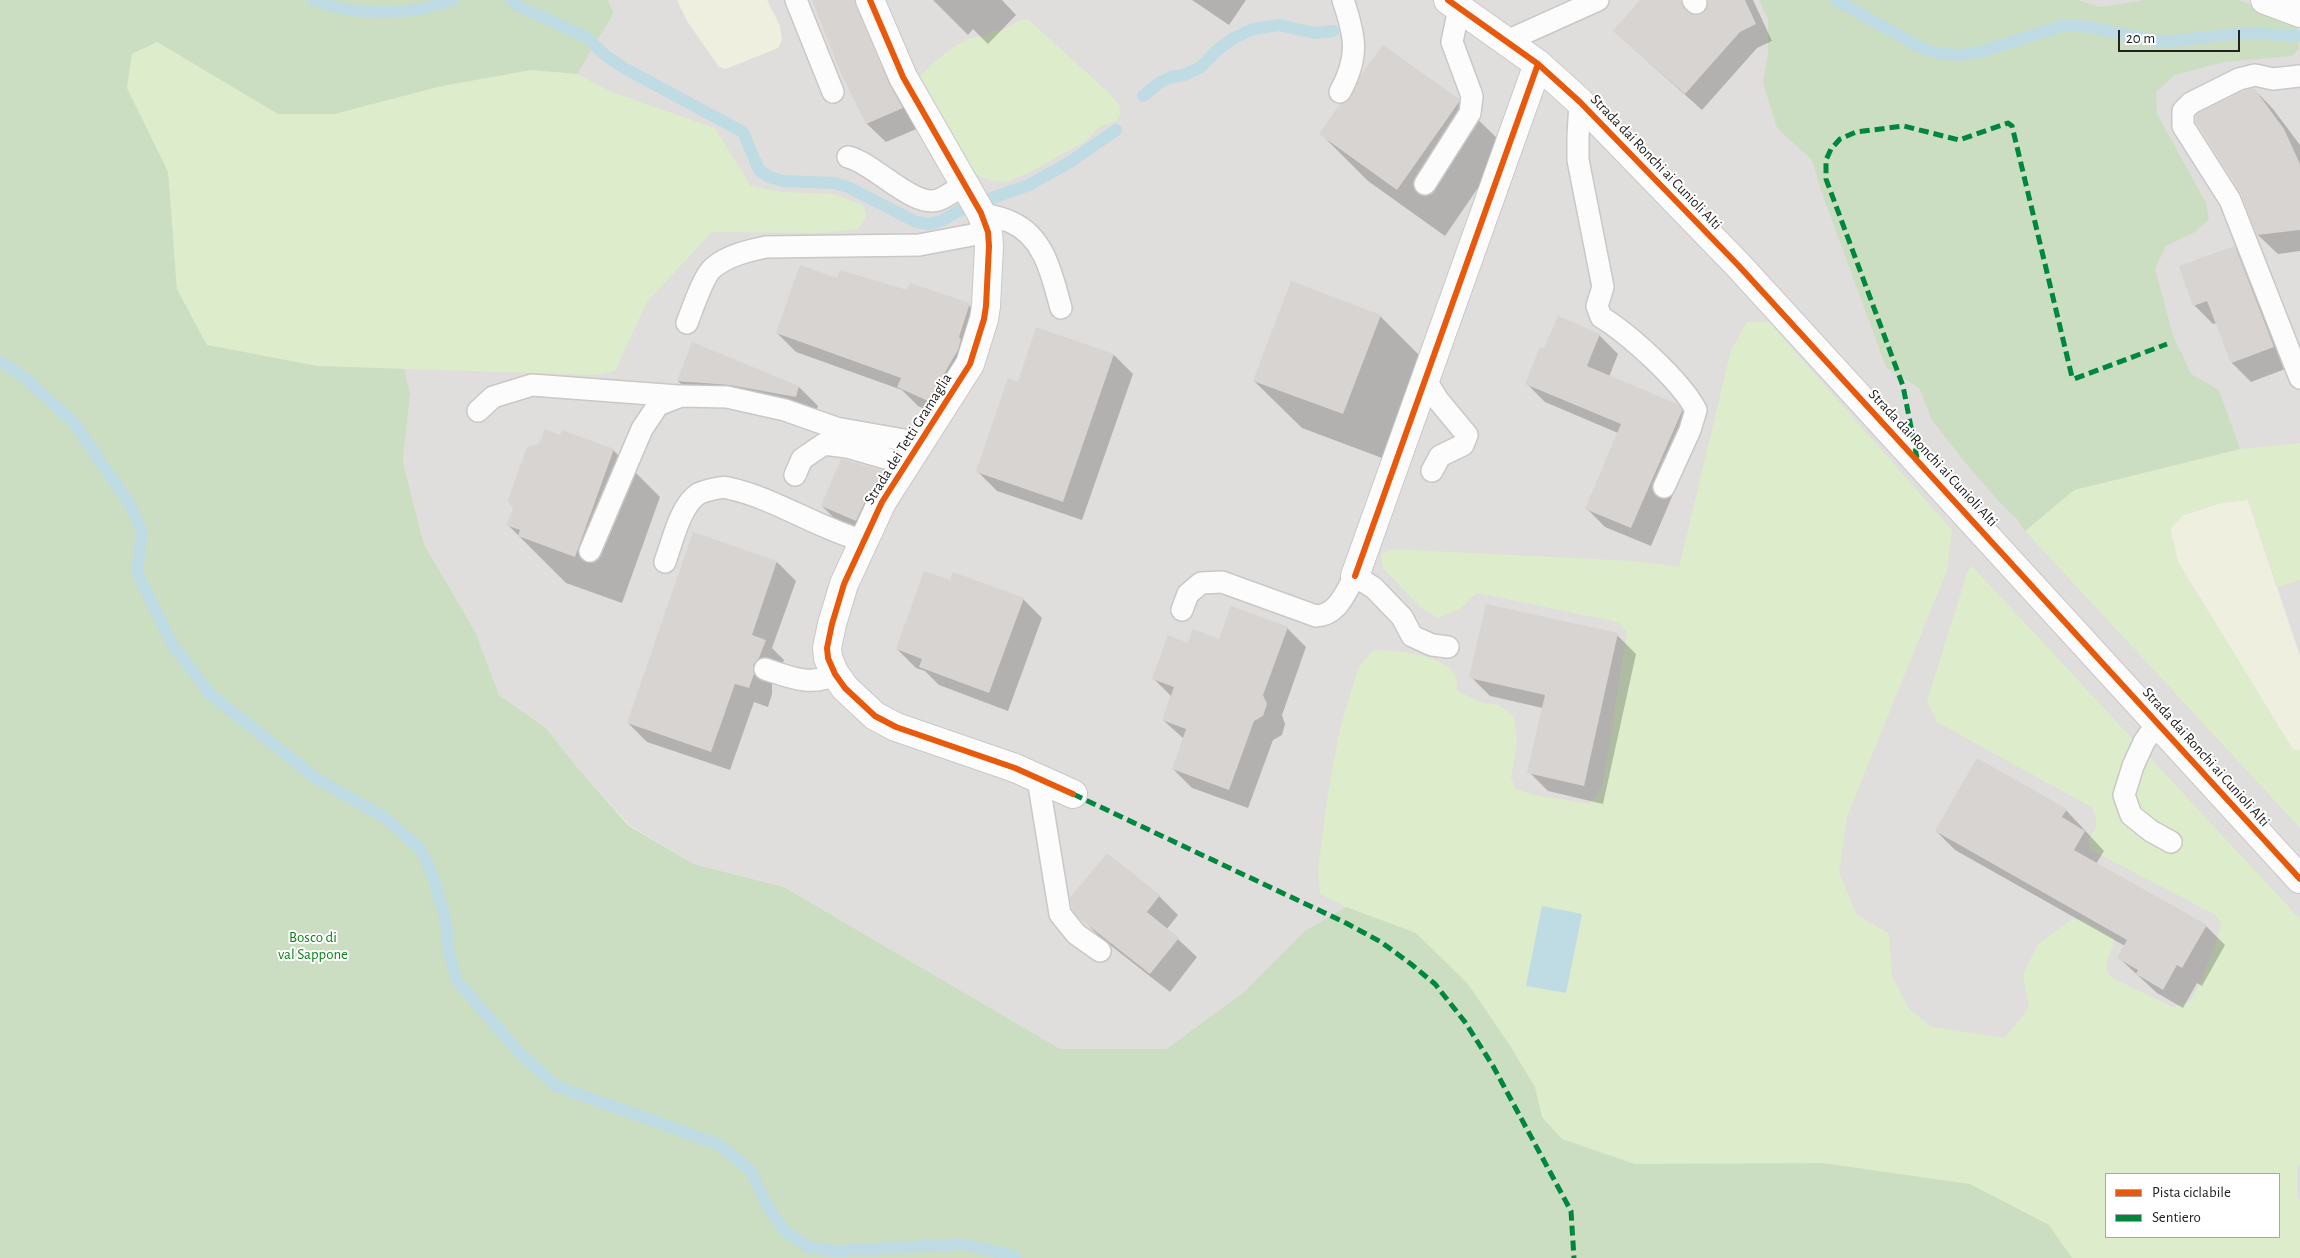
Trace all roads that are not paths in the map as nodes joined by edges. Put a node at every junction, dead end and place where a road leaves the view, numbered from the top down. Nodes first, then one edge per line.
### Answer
1 (796, 0) edge
2 (870, 0) edge
3 (1343, 0) edge
4 (1598, 0) edge
5 (2265, 0) edge
6 (1453, 4) edge
7 (2300, 13) edge
8 (1507, 41) junction
9 (1538, 64) junction
10 (2300, 76) edge
11 (833, 92) dead end
12 (1340, 92) dead end
13 (1580, 102) junction
14 (848, 157) dead end
15 (1425, 184) dead end
16 (976, 206) junction
17 (1061, 308) dead end
18 (687, 323) dead end
19 (2300, 378) edge
20 (1425, 379) junction
21 (681, 396) junction
22 (478, 412) dead end
23 (914, 454) junction
24 (1432, 471) dead end
25 (795, 475) dead end
26 (1664, 487) dead end
27 (864, 541) junction
28 (590, 551) dead end
29 (665, 562) dead end
30 (1355, 576) junction
31 (1182, 610) dead end
32 (1448, 647) dead end
33 (765, 669) dead end
34 (835, 674) junction
35 (2158, 722) junction
36 (1038, 779) junction
37 (1073, 794) dead end
38 (2171, 842) dead end
39 (2300, 879) edge
40 (1100, 950) dead end

1 - 11 lane
2 - 16 street, Strada dei Tetti Gramaglia
3 - 12 lane
4 - 8 lane
5 - 7 street
6 - 8 street, Strada dai Ronchi ai Cunioli Alti
6 - 15 lane
8 - 9 street, Strada dai Ronchi ai Cunioli Alti
9 - 13 street, Strada dai Ronchi ai Cunioli Alti
9 - 20 street
10 - 19 lane
13 - 26 lane
13 - 35 street, Strada dai Ronchi ai Cunioli Alti
14 - 16 lane
16 - 17 lane
16 - 18 lane
16 - 23 street, Strada dei Tetti Gramaglia
20 - 24 lane
20 - 30 street
21 - 22 lane
21 - 23 lane
21 - 28 lane
23 - 25 lane
23 - 27 street, Strada dei Tetti Gramaglia
27 - 29 lane
27 - 34 street, Strada dei Tetti Gramaglia
30 - 31 lane
30 - 32 lane
33 - 34 lane
34 - 36 street, Strada dei Tetti Gramaglia
35 - 38 lane
35 - 39 street, Strada dai Ronchi ai Cunioli Alti
36 - 37 street, Strada dei Tetti Gramaglia
36 - 40 lane

